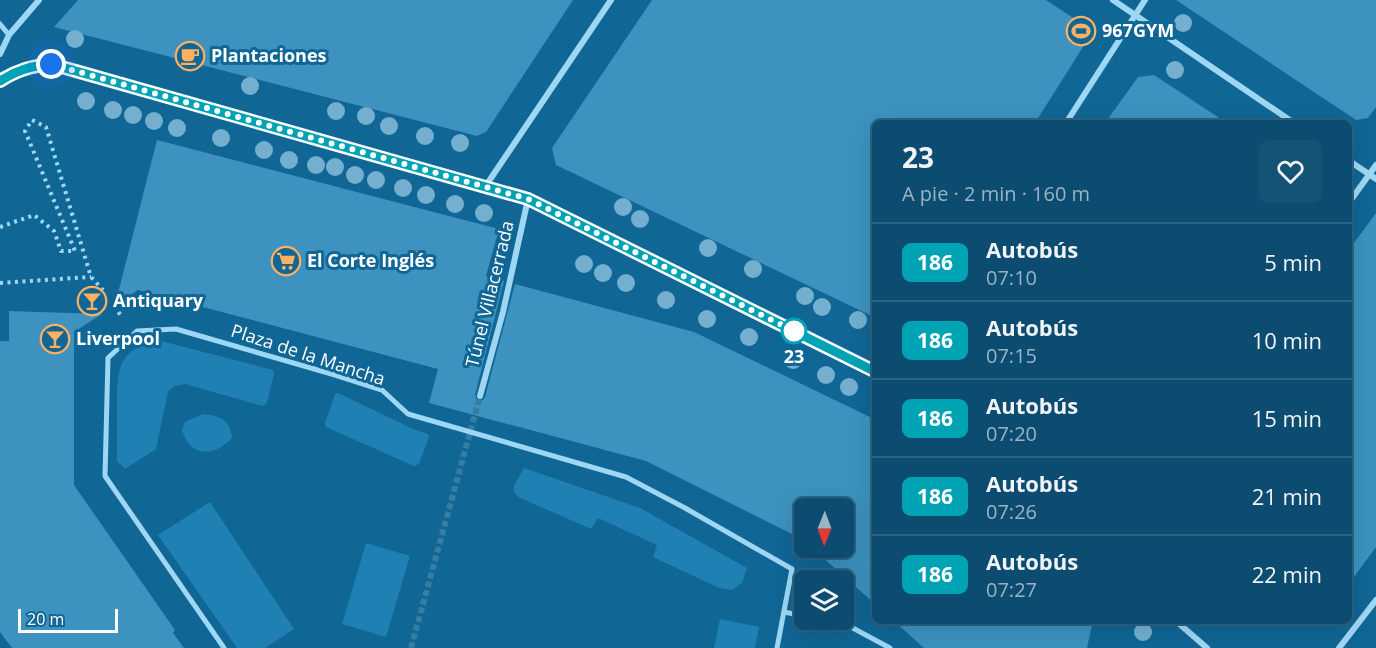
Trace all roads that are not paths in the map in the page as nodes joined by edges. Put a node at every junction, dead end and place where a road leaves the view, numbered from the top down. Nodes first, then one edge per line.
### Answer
1 (39, 0) edge
2 (611, 0) edge
3 (1113, 0) edge
4 (1144, 0) edge
5 (1135, 15) junction
6 (0, 24) edge
7 (9, 35) junction
8 (0, 54) edge
9 (0, 81) edge
10 (1068, 120) edge
11 (1290, 120) edge
12 (1352, 163) edge
13 (1376, 165) edge
14 (1370, 175) junction
15 (1376, 179) edge
16 (485, 187) junction
17 (528, 199) junction
18 (1352, 199) edge
19 (872, 370) edge
20 (480, 396) tunnel mouth
21 (1376, 600) edge
22 (784, 612) junction
23 (794, 614) edge
24 (1179, 624) edge
25 (854, 629) edge
26 (224, 648) edge
27 (777, 648) edge
28 (890, 648) edge
29 (1207, 648) edge
30 (1339, 648) edge

1 - 7 street
2 - 16 street
3 - 5 street
4 - 5 street
5 - 10 street
5 - 11 street
6 - 7 street
7 - 8 street
9 - 16 street
12 - 14 street
13 - 14 street
14 - 15 street
14 - 18 street
16 - 17 street
17 - 19 street
17 - 20 street, Túnel Villacerrada
21 - 30 street
22 - 23 street
22 - 26 street, Plaza de la Mancha
22 - 27 street, Plaza de la Mancha
24 - 29 street
25 - 28 street

